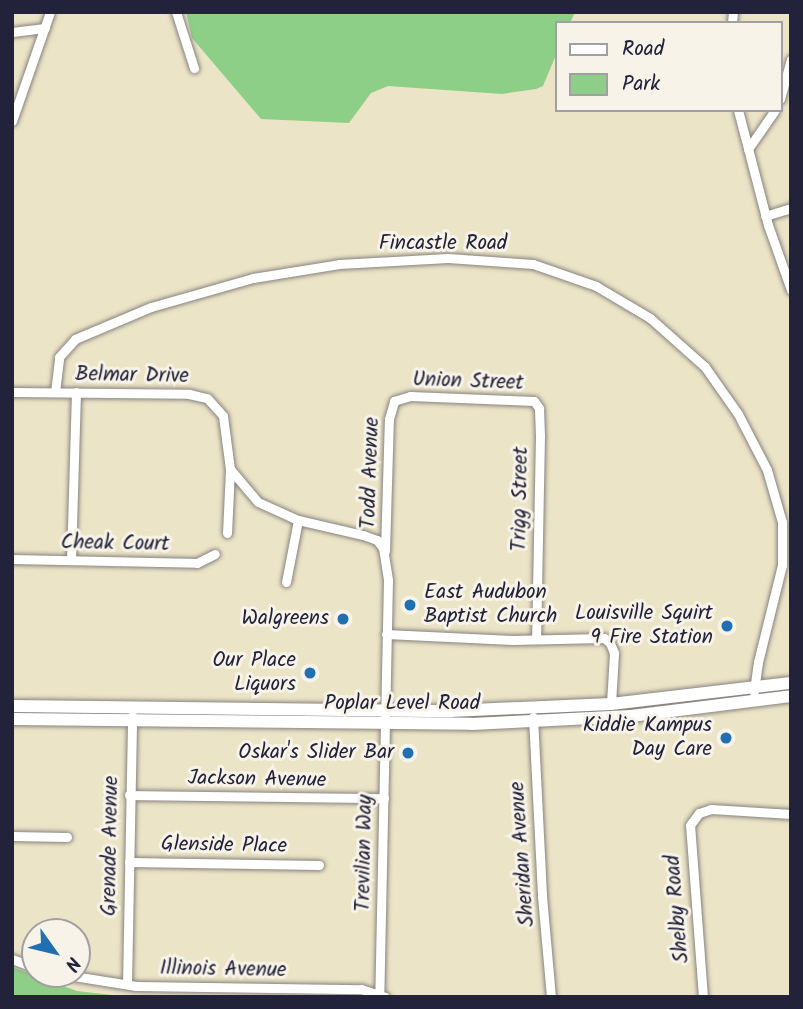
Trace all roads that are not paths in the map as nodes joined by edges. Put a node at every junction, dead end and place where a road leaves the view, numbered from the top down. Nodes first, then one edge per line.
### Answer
1 (50, 12) edge
2 (176, 12) edge
3 (46, 27) junction
4 (12, 32) edge
5 (791, 58) edge
6 (194, 68) dead end
7 (782, 92) edge
8 (739, 112) edge
9 (774, 112) edge
10 (12, 121) edge
11 (748, 149) junction
12 (791, 208) edge
13 (765, 216) junction
14 (791, 290) edge
15 (12, 392) edge
16 (55, 392) junction
17 (76, 392) junction
18 (398, 399) joint
19 (537, 404) joint
20 (230, 469) junction
21 (298, 520) junction
22 (227, 533) dead end
23 (385, 553) junction
24 (215, 554) dead end
25 (12, 559) edge
26 (71, 560) junction
27 (285, 582) dead end
28 (386, 634) junction
29 (536, 638) junction
30 (791, 683) edge
31 (754, 694) junction
32 (791, 696) edge
33 (611, 704) junction
34 (12, 706) edge
35 (132, 714) junction
36 (533, 715) junction
37 (385, 717) junction
38 (12, 719) edge
39 (130, 795) junction
40 (384, 798) junction
41 (791, 814) edge
42 (12, 836) edge
43 (67, 837) dead end
44 (129, 862) junction
45 (320, 865) dead end
46 (91, 979) edge
47 (127, 984) junction
48 (381, 995) edge
49 (551, 997) edge
50 (703, 997) edge

1 - 3 street
2 - 6 street
3 - 4 street
3 - 10 street
5 - 7 street
8 - 11 street
9 - 11 street
11 - 13 street
12 - 13 street
13 - 14 street
15 - 16 street, Belmar Drive
16 - 17 street, Belmar Drive
16 - 31 street, Fincastle Road
17 - 20 street, Belmar Drive
17 - 26 street
18 - 19 street, Union Street
18 - 23 street, Todd Avenue
19 - 29 street, Trigg Street
20 - 21 street
20 - 22 street, Belmar Drive
21 - 23 street
21 - 27 street
23 - 28 street
24 - 26 street, Cheak Court
25 - 26 street, Cheak Court
28 - 29 street
28 - 37 street
29 - 33 street
30 - 31 main road, Poplar Level Road
31 - 32 main road, Poplar Level Road
31 - 33 main road, Poplar Level Road
31 - 36 main road, Poplar Level Road
33 - 36 main road, Poplar Level Road
34 - 35 main road, Poplar Level Road
35 - 37 main road, Poplar Level Road
35 - 38 main road, Poplar Level Road
35 - 39 street, Grenade Avenue
36 - 37 main road, Poplar Level Road
36 - 49 street, Sheridan Avenue
37 - 40 street, Trevilian Way
39 - 40 street, Jackson Avenue
39 - 44 street, Grenade Avenue
40 - 48 street, Trevilian Way
41 - 50 street, Shelby Road
42 - 43 street
44 - 45 street, Glenside Place
44 - 47 street, Grenade Avenue
46 - 47 street, Illinois Avenue
47 - 48 street, Illinois Avenue

